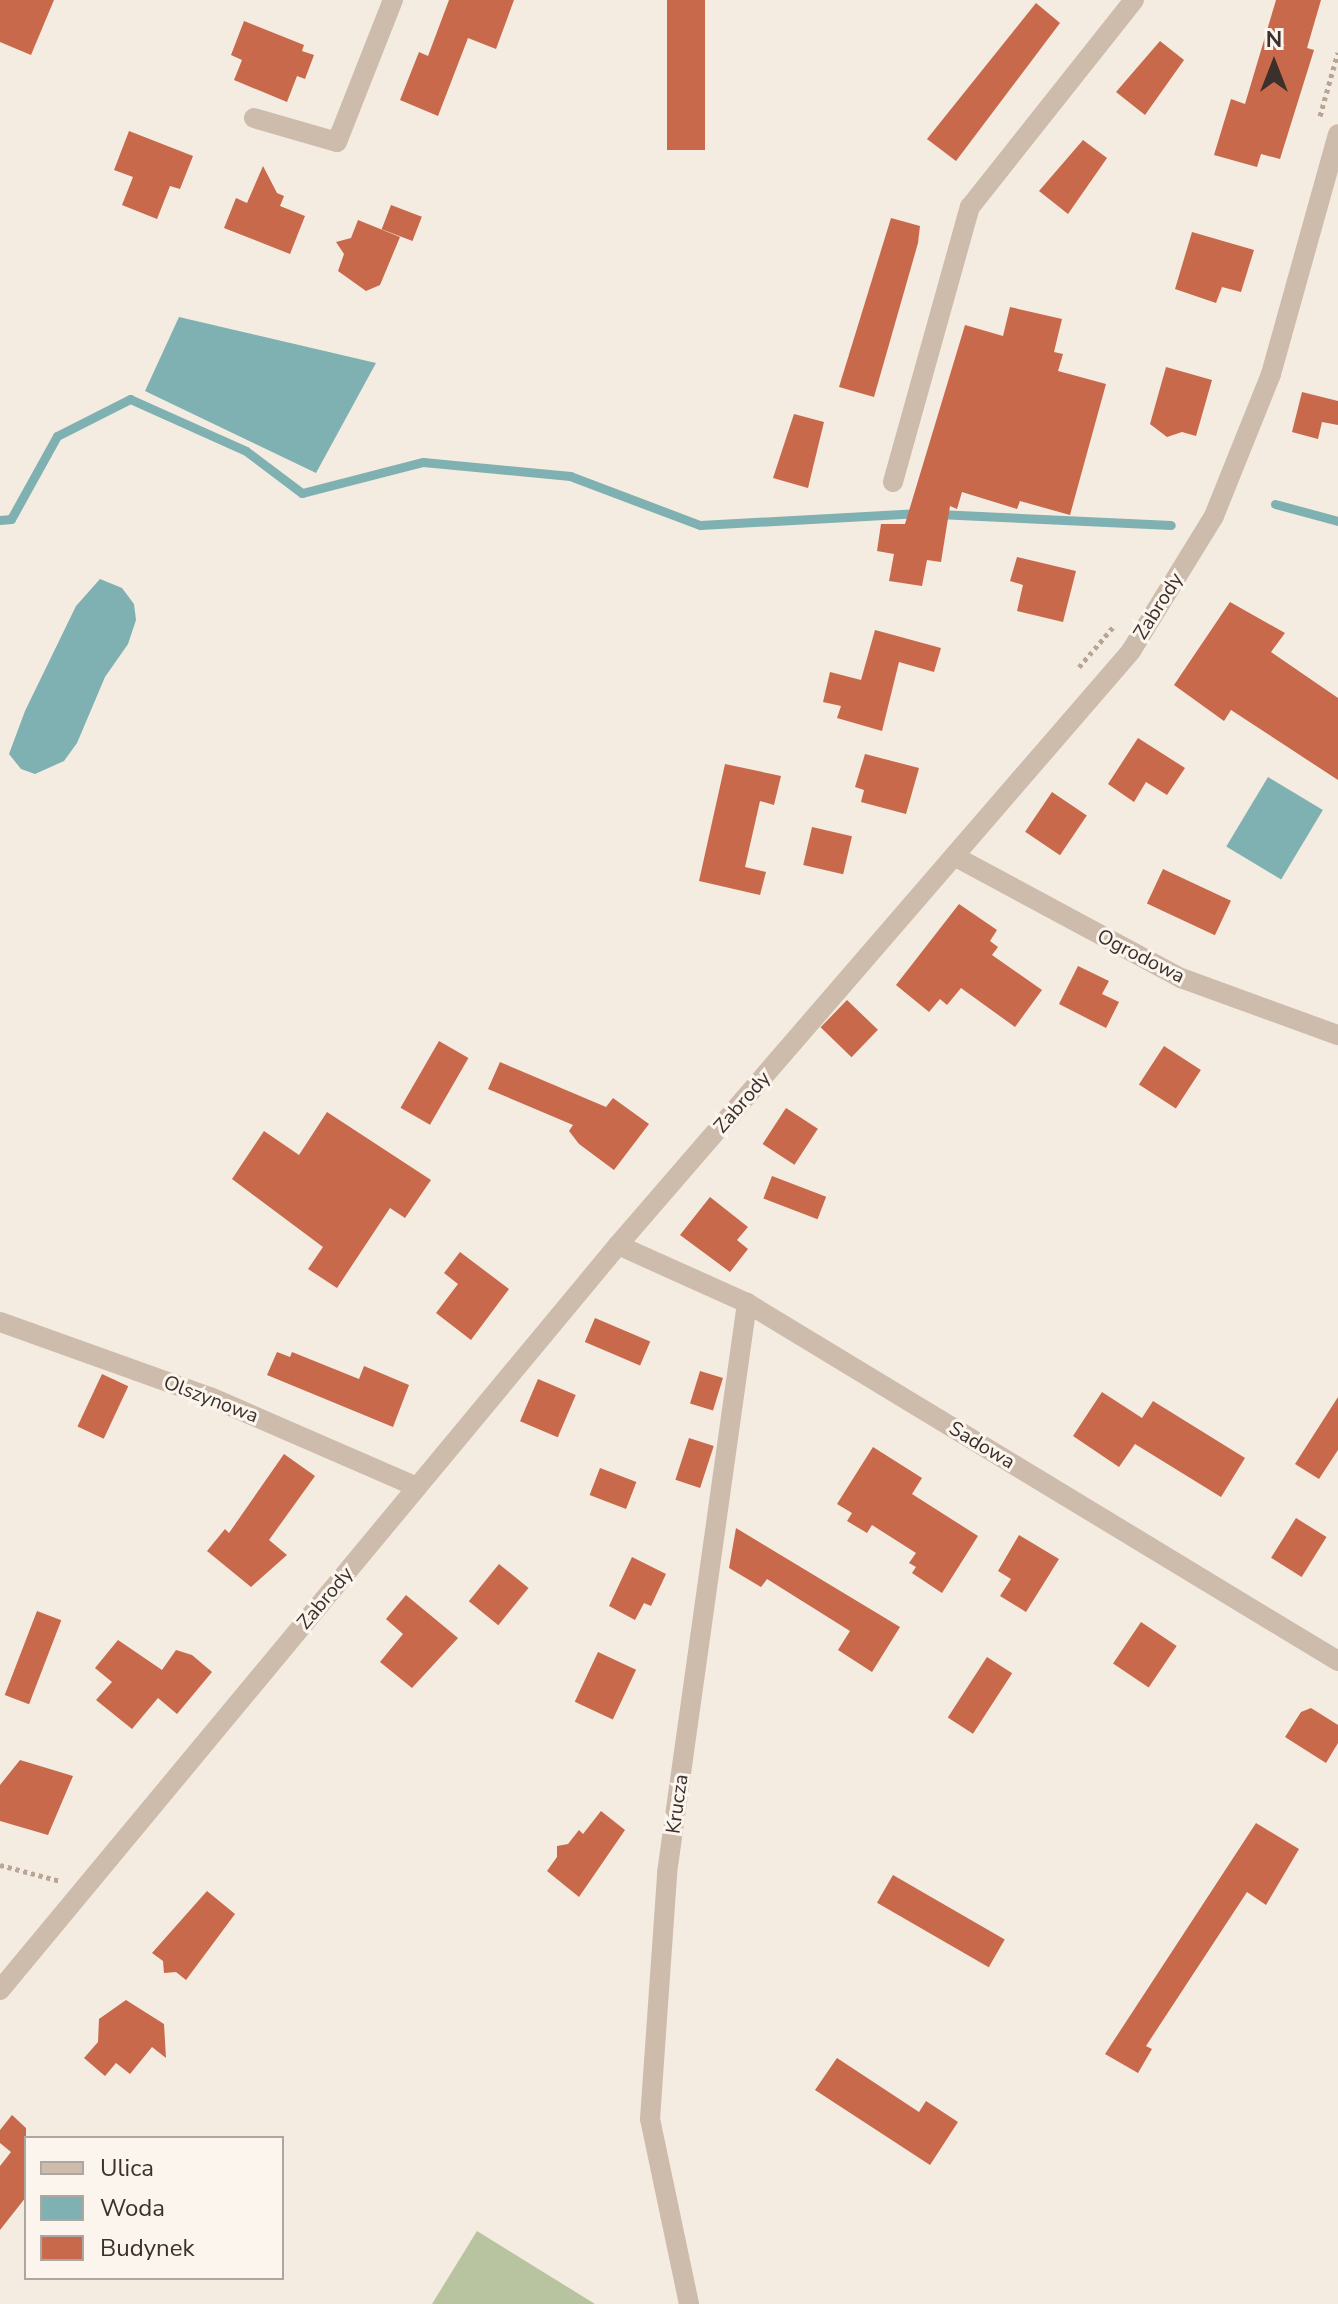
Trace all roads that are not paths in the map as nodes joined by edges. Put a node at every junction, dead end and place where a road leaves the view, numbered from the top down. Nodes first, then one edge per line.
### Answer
1 (393, 0) edge
2 (1134, 0) edge
3 (254, 118) dead end
4 (1338, 134) edge
5 (893, 482) dead end
6 (954, 856) junction
7 (1338, 1035) edge
8 (618, 1245) junction
9 (747, 1303) junction
10 (0, 1322) edge
11 (417, 1487) junction
12 (1338, 1661) edge
13 (0, 1990) edge
14 (689, 2304) edge

1 - 3 street
2 - 5 street
4 - 6 street, Zabrody
6 - 7 street, Ogrodowa
6 - 8 street, Zabrody
8 - 9 street, Sadowa
8 - 11 street, Zabrody
9 - 12 street, Sadowa
9 - 14 street, Krucza
10 - 11 street, Olszynowa
11 - 13 street, Zabrody

